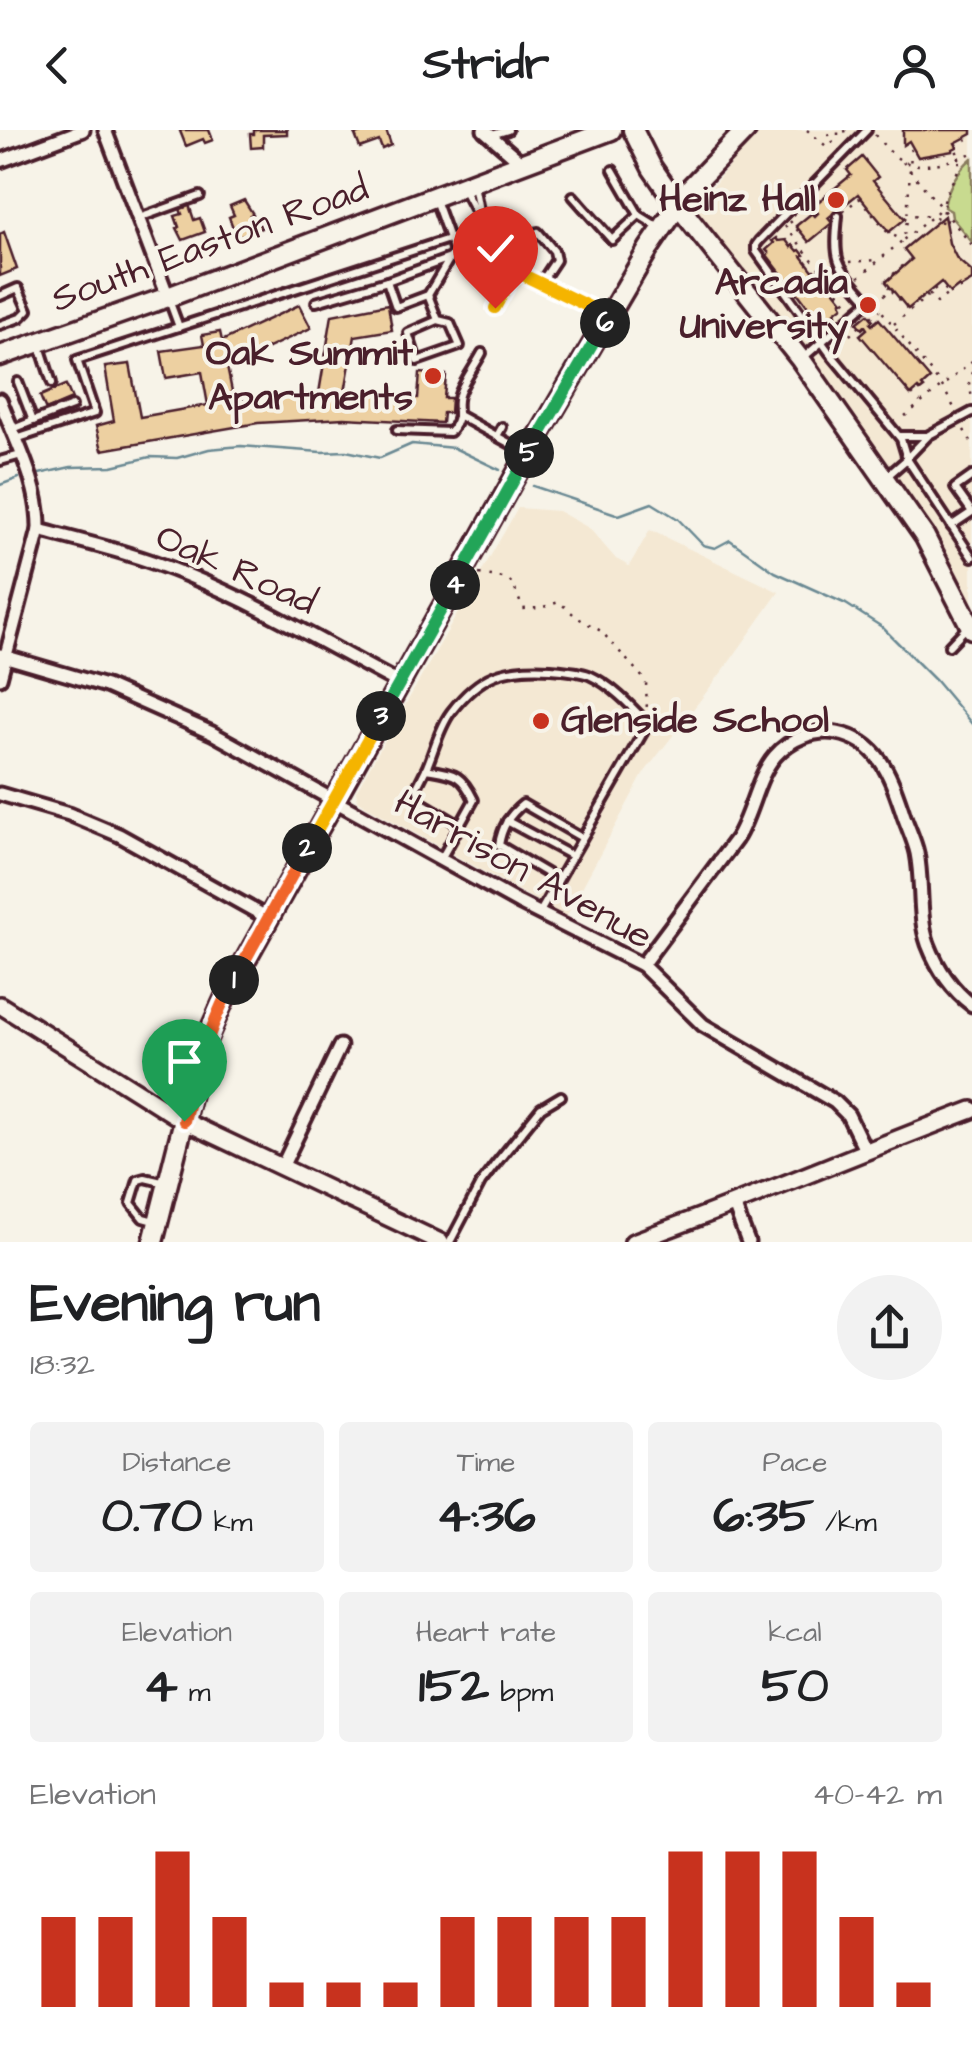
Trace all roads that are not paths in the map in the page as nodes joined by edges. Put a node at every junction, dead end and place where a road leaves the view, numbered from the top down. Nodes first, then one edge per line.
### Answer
1 (83, 130) edge
2 (106, 130) edge
3 (508, 130) edge
4 (612, 130) edge
5 (633, 130) edge
6 (746, 130) edge
7 (488, 133) edge
8 (871, 133) edge
9 (0, 161) edge
10 (523, 164) junction
11 (613, 170) dead end
12 (468, 184) junction
13 (200, 196) dead end
14 (573, 196) dead end
15 (434, 197) junction
16 (677, 204) junction
17 (639, 216) junction
18 (838, 216) road end
19 (138, 218) junction
20 (662, 228) junction
21 (467, 234) dead end
22 (449, 239) junction
23 (450, 258) junction
24 (506, 263) junction
25 (515, 271) junction
26 (387, 280) junction
27 (540, 284) junction
28 (0, 296) edge
29 (168, 296) junction
30 (428, 296) junction
31 (316, 302) dead end
32 (495, 308) dead end
33 (608, 316) junction
34 (438, 320) junction
35 (0, 325) edge
36 (179, 327) junction
37 (38, 342) junction
38 (822, 342) junction
39 (482, 353) dead end
40 (0, 356) edge
41 (801, 360) junction
42 (18, 382) dead end
43 (52, 383) dead end
44 (0, 400) edge
45 (72, 406) dead end
46 (972, 412) edge
47 (478, 414) dead end
48 (460, 416) junction
49 (33, 421) junction
50 (473, 423) junction
51 (502, 427) dead end
52 (397, 430) dead end
53 (13, 434) junction
54 (497, 436) junction
55 (898, 436) junction
56 (929, 436) junction
57 (528, 454) junction
58 (21, 455) junction
59 (906, 459) junction
60 (0, 461) edge
61 (972, 476) edge
62 (884, 479) junction
63 (972, 512) edge
64 (951, 526) junction
65 (39, 530) junction
66 (972, 558) edge
67 (971, 626) edge
68 (949, 646) dead end
69 (3, 656) edge
70 (0, 678) edge
71 (399, 683) junction
72 (426, 769) junction
73 (0, 794) edge
74 (333, 801) junction
75 (507, 821) junction
76 (460, 826) junction
77 (582, 838) junction
78 (572, 856) junction
79 (440, 860) junction
80 (558, 880) junction
81 (539, 913) junction
82 (268, 918) junction
83 (642, 965) junction
84 (972, 1005) edge
85 (1, 1008) edge
86 (340, 1046) dead end
87 (561, 1096) dead end
88 (972, 1110) edge
89 (184, 1121) junction
90 (865, 1150) junction
91 (282, 1167) junction
92 (168, 1184) junction
93 (734, 1206) junction
94 (158, 1222) junction
95 (153, 1242) edge
96 (440, 1242) edge
97 (450, 1242) edge
98 (633, 1242) edge
99 (748, 1242) edge

1 - 9 street
2 - 19 street
3 - 7 lane
4 - 10 main road, South Easton Road
5 - 16 main road
6 - 16 main road
7 - 10 street
8 - 38 lane
10 - 12 main road, South Easton Road
11 - 17 lane
12 - 15 main road, South Easton Road
12 - 24 lane
13 - 19 lane
14 - 17 lane
15 - 22 lane
15 - 29 main road, South Easton Road
16 - 20 main road
16 - 41 main road
17 - 20 lane
18 - 38 lane
19 - 29 street
20 - 33 main road
21 - 22 lane
22 - 23 lane
22 - 36 lane
23 - 26 lane
23 - 30 lane
24 - 25 lane
24 - 27 lane
25 - 27 lane
25 - 32 lane
26 - 30 lane
26 - 31 lane
27 - 33 lane
28 - 35 lane
29 - 36 lane
29 - 37 main road, South Easton Road
30 - 34 lane
33 - 57 main road
34 - 34 lane
36 - 53 lane
37 - 40 main road, South Easton Road
37 - 43 lane
38 - 41 lane
38 - 55 lane
39 - 48 lane
41 - 62 main road
42 - 49 lane
44 - 53 street
45 - 49 lane
46 - 56 lane
47 - 50 lane
48 - 50 lane
48 - 52 lane
49 - 53 lane
50 - 54 lane
51 - 54 lane
53 - 58 street
54 - 57 lane
55 - 56 lane
55 - 59 lane
56 - 59 lane
57 - 71 main road
58 - 60 lane
58 - 65 street
59 - 62 lane
59 - 64 lane
61 - 63 lane
62 - 67 main road
63 - 64 lane
64 - 66 lane
65 - 69 street
65 - 71 street, Oak Road
67 - 68 lane
69 - 70 street
69 - 74 street, Harrison Avenue
71 - 74 main road
72 - 76 lane
72 - 76 lane
72 - 77 lane
73 - 82 street
74 - 79 street, Harrison Avenue
74 - 82 main road
75 - 77 lane
75 - 78 lane
75 - 80 lane
76 - 79 lane
77 - 78 lane
78 - 80 lane
79 - 81 street, Harrison Avenue
80 - 81 lane
81 - 83 street, Harrison Avenue
82 - 89 main road
83 - 84 street
83 - 90 street, Harrison Avenue
85 - 89 street
86 - 91 street
87 - 97 lane
88 - 90 street
89 - 91 street
89 - 92 main road
90 - 93 street
91 - 96 street
92 - 94 main road
92 - 94 lane
93 - 98 street
93 - 99 street
94 - 95 main road

